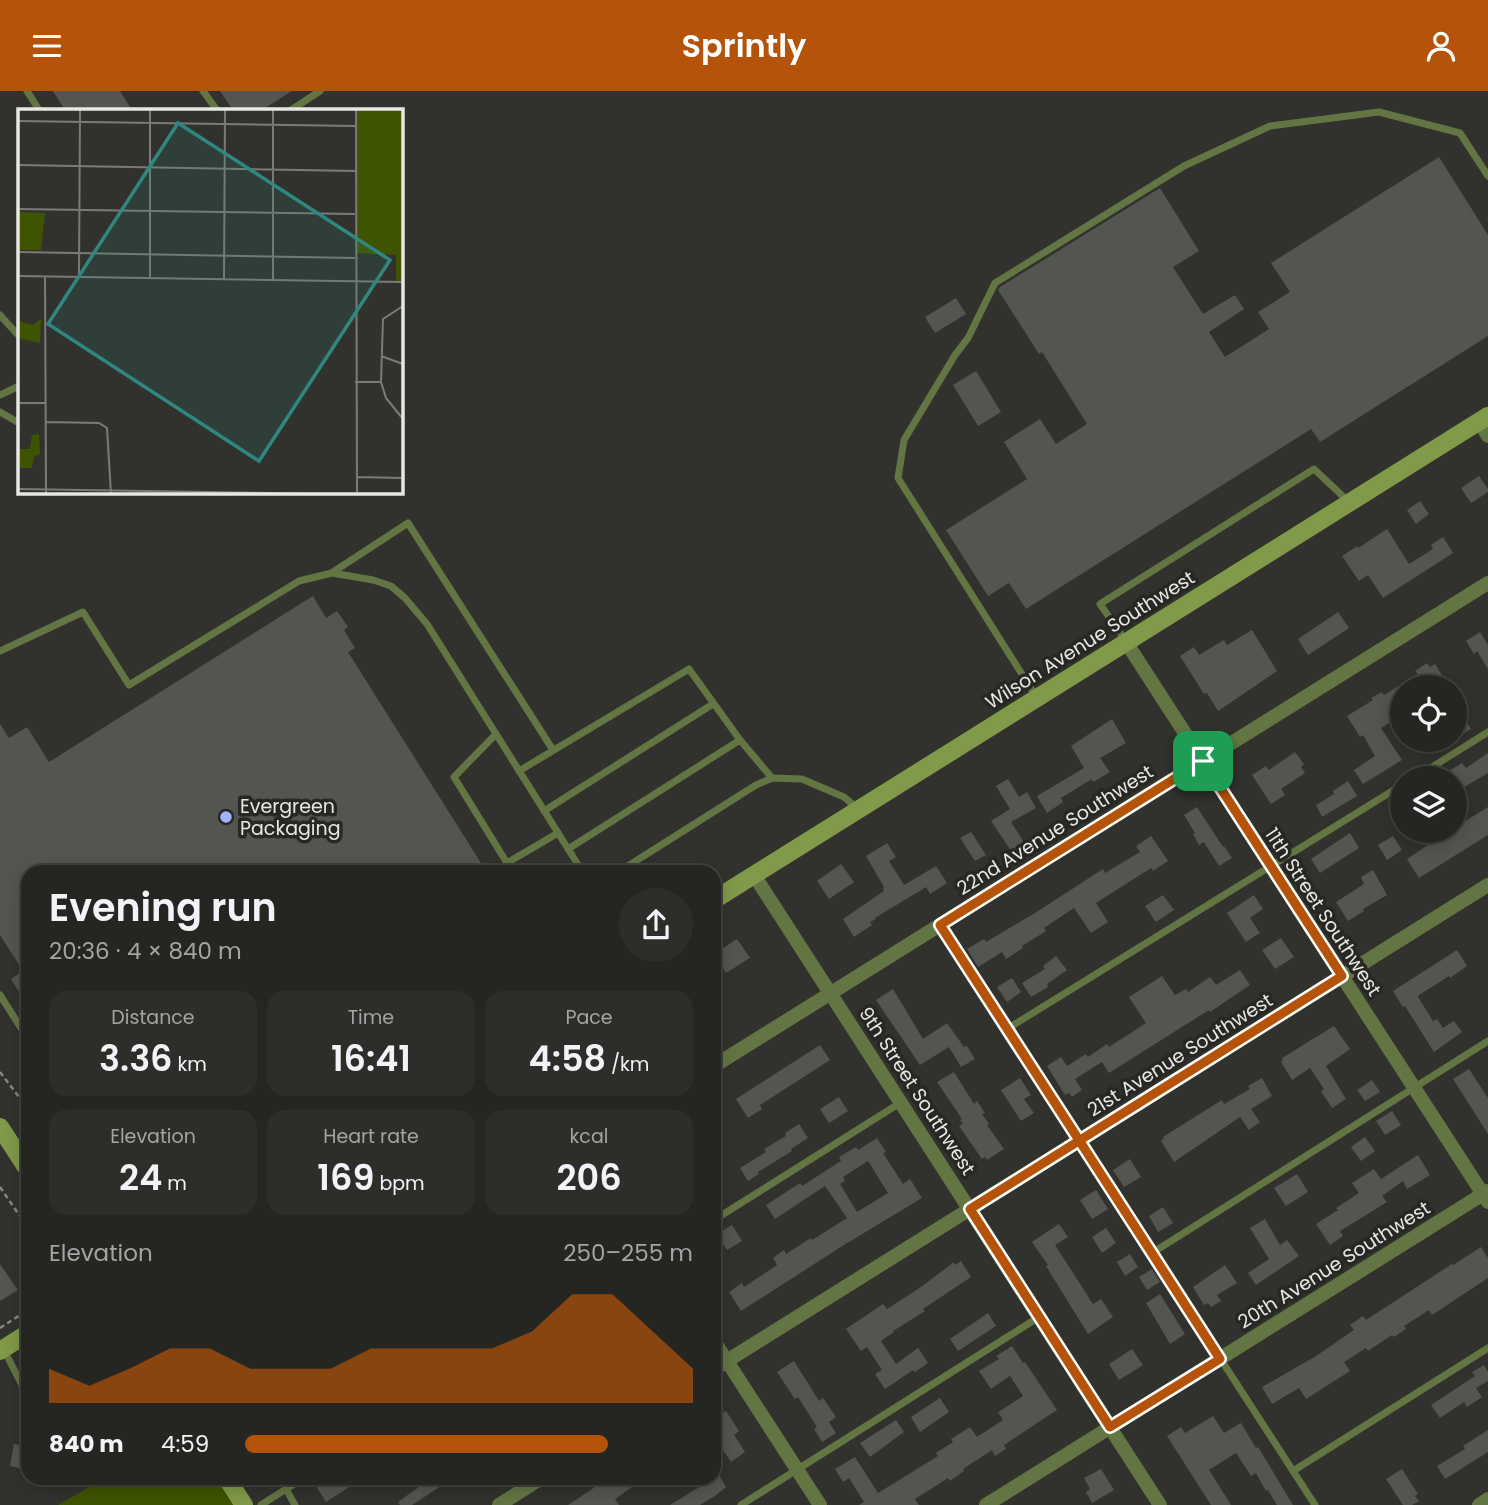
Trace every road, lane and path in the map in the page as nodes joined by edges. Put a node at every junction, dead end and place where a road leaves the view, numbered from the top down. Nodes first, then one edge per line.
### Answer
1 (27, 91) edge
2 (203, 91) edge
3 (320, 91) edge
4 (38, 109) edge
5 (216, 109) edge
6 (293, 109) edge
7 (1488, 176) edge
8 (0, 315) edge
9 (18, 335) edge
10 (18, 386) edge
11 (0, 395) edge
12 (0, 412) edge
13 (18, 422) edge
14 (1485, 425) edge
15 (1350, 503) junction
16 (332, 573) junction
17 (1488, 583) edge
18 (1126, 642) junction
19 (0, 651) edge
20 (1037, 698) junction
21 (713, 704) junction
22 (1488, 732) edge
23 (496, 734) junction
24 (740, 740) junction
25 (553, 750) junction
26 (1203, 761) junction
27 (1434, 766) edge
28 (519, 771) junction
29 (772, 778) junction
30 (1390, 792) edge
31 (859, 809) junction
32 (544, 811) junction
33 (558, 833) junction
34 (568, 849) junction
35 (578, 865) edge
36 (629, 865) edge
37 (1271, 866) junction
38 (754, 875) junction
39 (1488, 885) edge
40 (721, 896) edge
41 (940, 925) junction
42 (1342, 976) junction
43 (830, 993) junction
44 (0, 995) edge
45 (21, 1028) edge
46 (1007, 1029) junction
47 (1488, 1041) edge
48 (721, 1062) edge
49 (0, 1072) edge
50 (1414, 1088) junction
51 (21, 1100) edge
52 (901, 1103) junction
53 (0, 1127) edge
54 (1079, 1141) junction
55 (21, 1159) edge
56 (0, 1187) edge
57 (1486, 1196) edge
58 (970, 1209) junction
59 (721, 1216) edge
60 (21, 1218) edge
61 (1152, 1253) junction
62 (21, 1314) edge
63 (1039, 1317) junction
64 (0, 1328) edge
65 (21, 1338) edge
66 (1488, 1348) edge
67 (2, 1350) edge
68 (721, 1352) edge
69 (1220, 1359) junction
70 (727, 1361) junction
71 (721, 1365) edge
72 (21, 1383) edge
73 (1110, 1427) junction
74 (797, 1470) junction
75 (1293, 1471) junction
76 (232, 1485) edge
77 (292, 1485) edge
78 (530, 1485) edge
79 (286, 1489) junction
80 (1488, 1499) edge
81 (244, 1505) edge
82 (261, 1505) edge
83 (295, 1505) edge
84 (499, 1505) edge
85 (741, 1505) edge
86 (820, 1505) edge
87 (986, 1505) edge
88 (1160, 1505) edge
89 (1315, 1505) edge
90 (1479, 1505) edge

1 - 4 lane
2 - 5 lane
3 - 6 lane
7 - 20 lane
8 - 9 lane
10 - 11 lane
12 - 13 lane
14 - 15 main road, Wilson Avenue Southwest
15 - 18 main road, Wilson Avenue Southwest
15 - 18 lane
16 - 19 lane
16 - 23 lane
16 - 25 lane
17 - 26 street, 22nd Avenue Southwest
18 - 20 main road, Wilson Avenue Southwest
18 - 26 street, 11th Street Southwest
20 - 31 main road, Wilson Avenue Southwest
21 - 24 lane
21 - 25 lane
21 - 32 lane
22 - 27 lane
23 - 28 lane
23 - 33 lane
24 - 29 lane
24 - 34 lane
25 - 28 lane
26 - 37 street, 11th Street Southwest
26 - 41 street, 22nd Avenue Southwest
28 - 32 lane
29 - 31 lane
29 - 36 lane
30 - 37 lane
31 - 38 main road, Wilson Avenue Southwest
32 - 33 lane
33 - 34 lane
34 - 35 lane
37 - 42 street, 11th Street Southwest
37 - 46 lane
38 - 40 main road, Wilson Avenue Southwest
38 - 43 street, 9th Street Southwest
39 - 42 street, 21st Avenue Southwest
41 - 43 street, 22nd Avenue Southwest
41 - 46 lane
42 - 50 street, 11th Street Southwest
42 - 54 street, 21st Avenue Southwest
43 - 48 street, 22nd Avenue Southwest
43 - 52 street, 9th Street Southwest
44 - 45 lane
46 - 54 lane
47 - 50 lane
49 - 51 path
50 - 57 street, 11th Street Southwest
50 - 61 lane
52 - 58 street, 9th Street Southwest
52 - 59 lane
53 - 55 main road
54 - 58 street, 21st Avenue Southwest
54 - 61 lane
56 - 60 path
57 - 69 street, 20th Avenue Southwest
58 - 63 street, 9th Street Southwest
58 - 70 street, 21st Avenue Southwest
61 - 69 lane
62 - 64 path
63 - 73 street, 9th Street Southwest
63 - 74 lane
65 - 67 main road
66 - 75 lane
67 - 72 lane
68 - 70 street
69 - 73 street, 20th Avenue Southwest
69 - 75 lane
70 - 71 street, 21st Avenue Southwest
70 - 74 street
73 - 87 street, 20th Avenue Southwest
73 - 88 street, 9th Street Southwest
74 - 85 lane
74 - 86 street
75 - 89 lane
76 - 81 main road
77 - 79 lane
78 - 84 street
79 - 82 lane
79 - 83 lane
80 - 90 street

